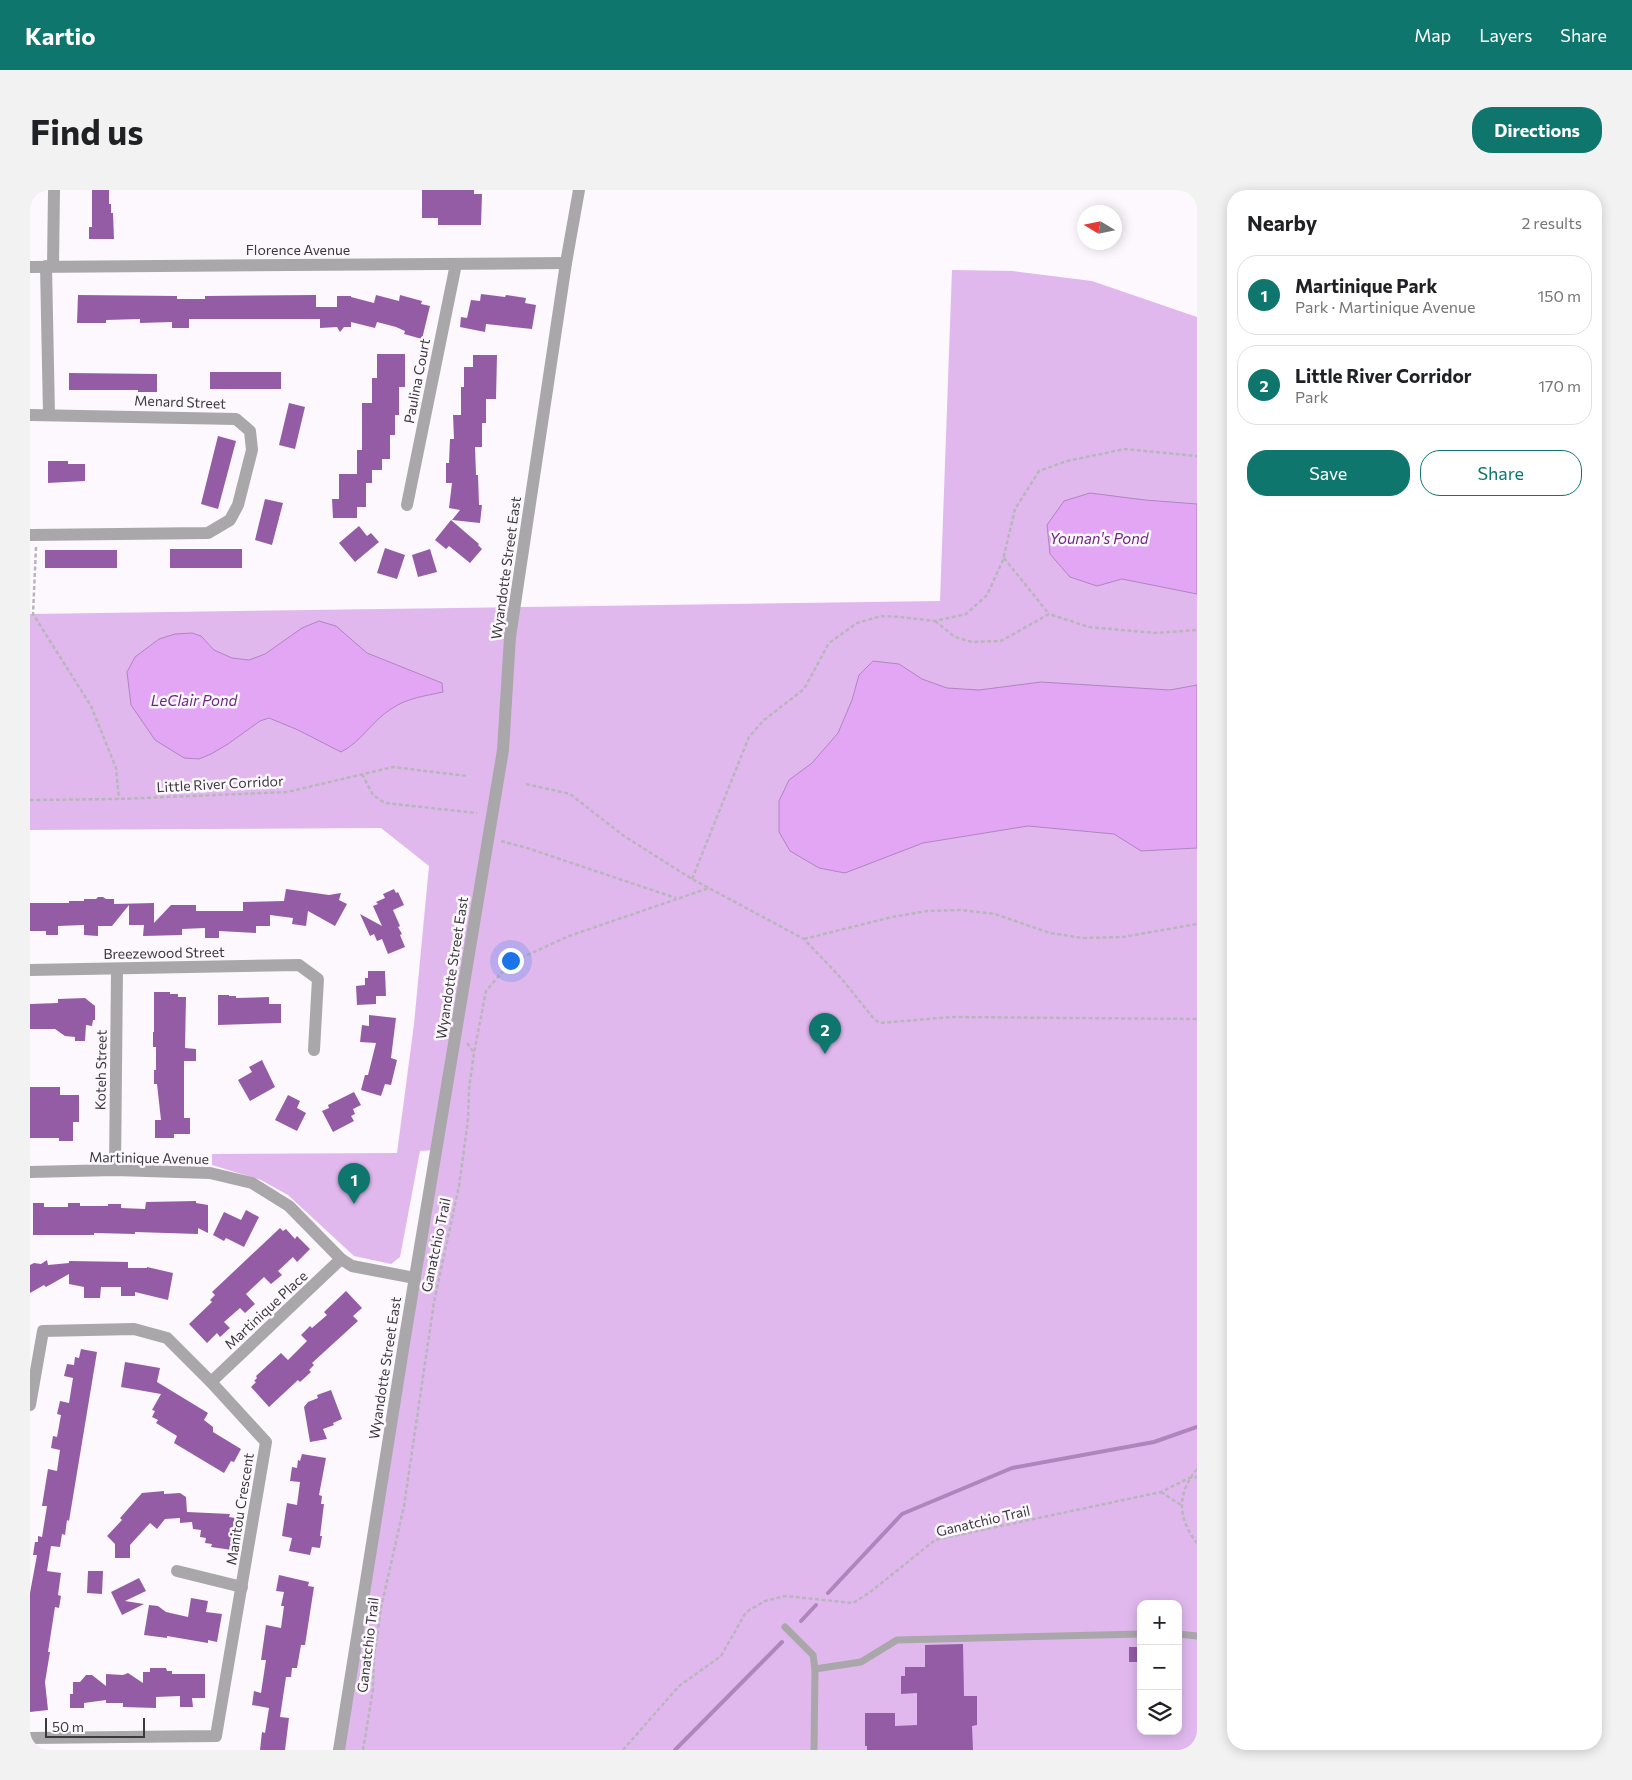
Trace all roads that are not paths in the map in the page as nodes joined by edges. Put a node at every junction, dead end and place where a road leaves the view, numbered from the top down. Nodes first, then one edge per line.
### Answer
1 (54, 190) edge
2 (579, 190) edge
3 (566, 263) junction
4 (456, 264) junction
5 (30, 266) edge
6 (50, 266) junction
7 (30, 415) edge
8 (49, 415) junction
9 (408, 505) dead end
10 (33, 535) edge
11 (30, 970) edge
12 (117, 970) junction
13 (314, 1050) dead end
14 (115, 1170) junction
15 (30, 1172) edge
16 (341, 1259) junction
17 (414, 1278) junction
18 (211, 1382) junction
19 (30, 1405) edge
20 (177, 1571) dead end
21 (242, 1587) junction
22 (785, 1627) dead end
23 (1137, 1634) edge
24 (1182, 1634) edge
25 (1197, 1636) edge
26 (815, 1669) junction
27 (30, 1738) edge
28 (339, 1750) edge
29 (814, 1750) edge

1 - 6 street
2 - 3 street, Wyandotte Street East
3 - 4 street, Florence Avenue
3 - 17 street, Wyandotte Street East
4 - 6 street, Florence Avenue
4 - 9 street, Paulina Court
5 - 6 street, Florence Avenue
6 - 8 street
7 - 8 street, Menard Street
8 - 10 street, Menard Street
11 - 12 street, Breezewood Street
12 - 13 street, Breezewood Street
12 - 14 street, Koteh Street
14 - 15 street, Martinique Avenue
14 - 16 street, Martinique Avenue
16 - 17 street, Martinique Avenue
16 - 18 street, Martinique Place
17 - 28 street, Wyandotte Street East
18 - 19 street, Manitou Crescent
18 - 21 street, Manitou Crescent
20 - 21 street
21 - 27 street, Manitou Crescent
22 - 26 lane
23 - 26 lane
24 - 25 lane
26 - 29 lane

